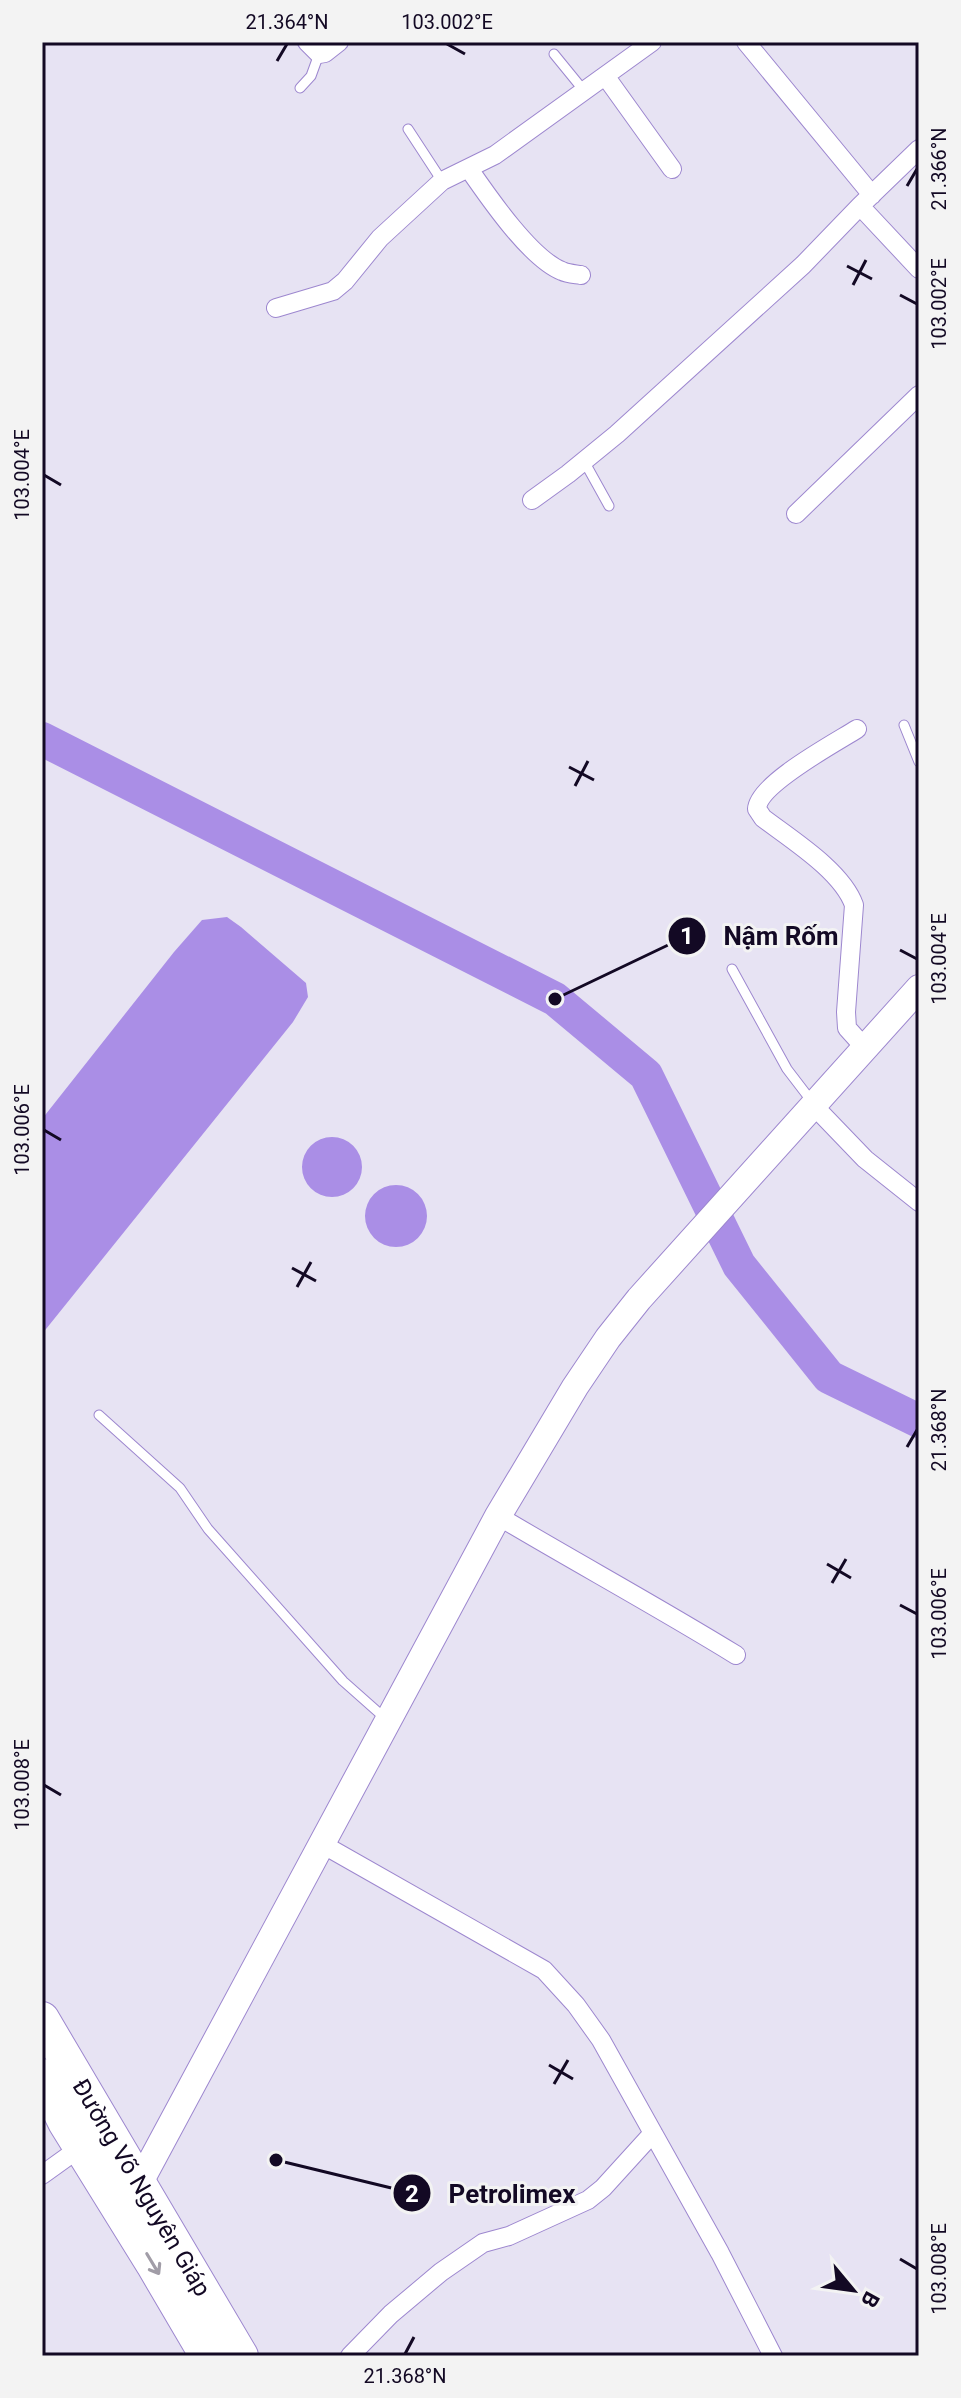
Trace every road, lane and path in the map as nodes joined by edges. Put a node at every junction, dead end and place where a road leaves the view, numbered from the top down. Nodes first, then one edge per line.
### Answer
1 (339, 42) edge
2 (652, 42) edge
3 (746, 42) edge
4 (313, 48) edge
5 (554, 54) dead end
6 (606, 77) junction
7 (300, 88) dead end
8 (585, 92) junction
9 (408, 129) dead end
10 (919, 149) edge
11 (469, 169) junction
12 (672, 169) dead end
13 (442, 181) junction
14 (866, 200) junction
15 (919, 269) edge
16 (581, 275) dead end
17 (276, 308) dead end
18 (919, 395) edge
19 (584, 461) junction
20 (532, 500) dead end
21 (609, 506) dead end
22 (796, 514) dead end
23 (904, 725) dead end
24 (857, 729) dead end
25 (919, 762) edge
26 (732, 969) dead end
27 (919, 988) edge
28 (865, 1048) junction
29 (808, 1112) junction
30 (919, 1202) edge
31 (99, 1415) dead end
32 (498, 1516) junction
33 (736, 1655) dead end
34 (388, 1721) junction
35 (322, 1844) junction
36 (42, 2019) edge
37 (42, 2076) edge
38 (653, 2133) junction
39 (81, 2147) junction
40 (42, 2175) edge
41 (139, 2185) junction
42 (122, 2214) junction
43 (207, 2356) edge
44 (241, 2356) edge
45 (350, 2356) edge
46 (773, 2356) edge

1 - 4 street
2 - 6 street
3 - 14 street
4 - 7 lane
5 - 8 lane
6 - 8 street
6 - 12 street
8 - 11 street
9 - 13 lane
10 - 14 street
11 - 13 street
11 - 16 street
13 - 17 street
14 - 15 street
14 - 19 street
18 - 22 street
19 - 20 street
19 - 21 lane
23 - 25 lane
24 - 28 street
26 - 29 lane
27 - 28 street
28 - 29 street
29 - 30 street
29 - 32 street
31 - 34 lane
32 - 33 street
32 - 34 street
34 - 35 street
35 - 38 street
35 - 41 street
36 - 41 highway, Đường Võ Nguyên Giáp
37 - 39 highway, Đường Võ Nguyên Giáp
38 - 45 street
38 - 46 street
39 - 40 street
39 - 42 highway, Đường Võ Nguyên Giáp
41 - 42 street
41 - 44 highway, Đường Võ Nguyên Giáp
42 -> 43 highway, Đường Võ Nguyên Giáp

